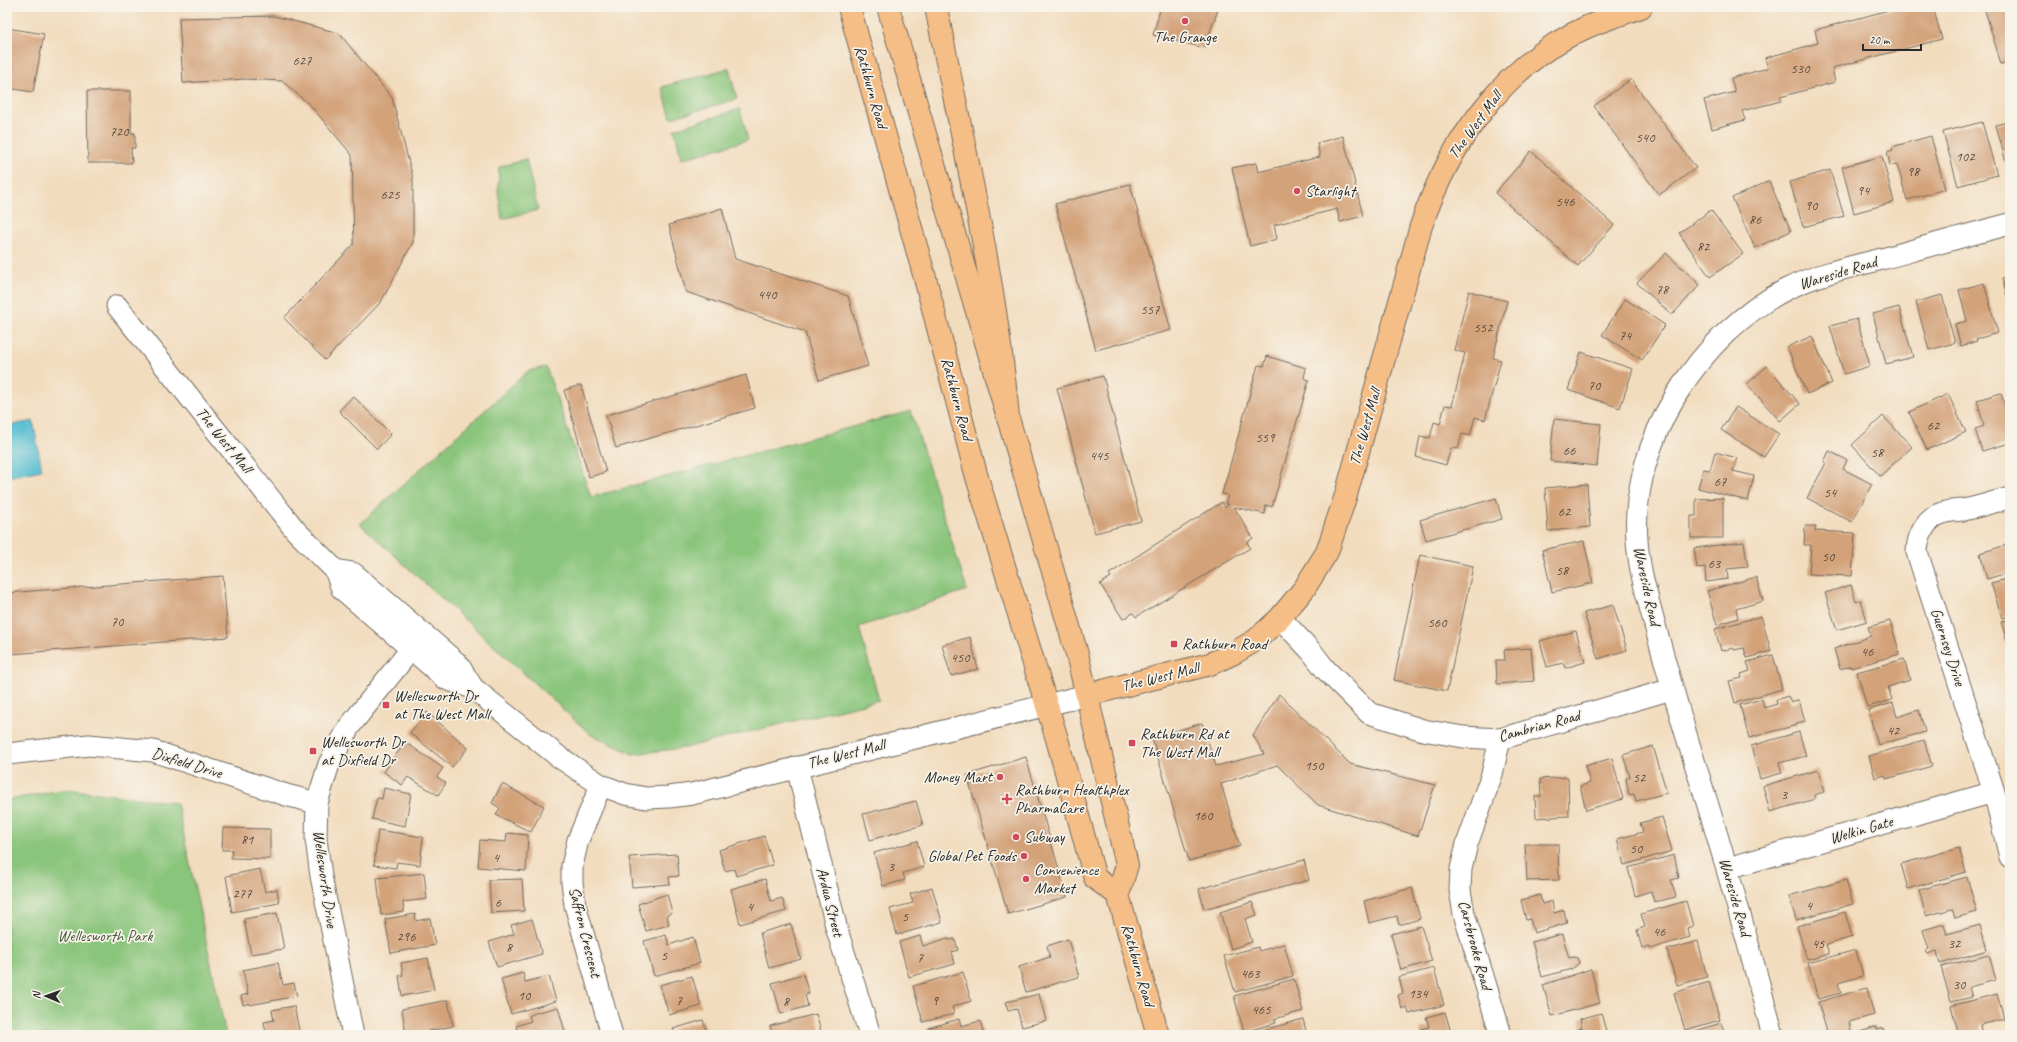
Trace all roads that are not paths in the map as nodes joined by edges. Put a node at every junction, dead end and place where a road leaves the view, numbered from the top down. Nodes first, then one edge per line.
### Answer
1 (848, 7) edge
2 (888, 7) edge
3 (936, 7) edge
4 (1641, 7) edge
5 (2010, 224) edge
6 (117, 306) dead end
7 (1008, 418) junction
8 (2010, 498) edge
9 (1280, 618) junction
10 (417, 642) junction
11 (1672, 689) junction
12 (1087, 695) junction
13 (1047, 704) junction
14 (1500, 739) junction
15 (7, 754) edge
16 (797, 767) junction
17 (602, 785) junction
18 (1994, 792) junction
19 (316, 803) junction
20 (2010, 857) edge
21 (1728, 868) junction
22 (1118, 895) junction
23 (353, 1035) edge
24 (612, 1035) edge
25 (870, 1035) edge
26 (1158, 1035) edge
27 (1501, 1035) edge
28 (1773, 1035) edge

1 - 13 main road, Rathburn Road
2 - 7 main road
3 - 7 main road
4 - 9 main road, The West Mall
5 - 11 street, Wareside Road
6 - 10 street, The West Mall
7 - 12 main road
8 - 18 street, Guernsey Drive
9 - 12 main road, The West Mall
9 - 14 street, Cambrian Road
10 - 17 street, The West Mall
10 - 19 street, Wellesworth Drive
11 - 14 street, Cambrian Road
11 - 21 street, Wareside Road
12 - 13 street, The West Mall
12 - 22 main road
13 - 16 street, The West Mall
13 - 22 main road, Rathburn Road
14 - 27 street, Carsbrooke Road
15 - 19 street, Dixfield Drive
16 - 17 street, The West Mall
16 - 25 street, Ardua Street
17 - 24 street, Saffron Crescent
18 - 20 street, Guernsey Drive
18 - 21 street, Welkin Gate
19 - 23 street, Wellesworth Drive
21 - 28 street, Wareside Road
22 - 26 main road, Rathburn Road

